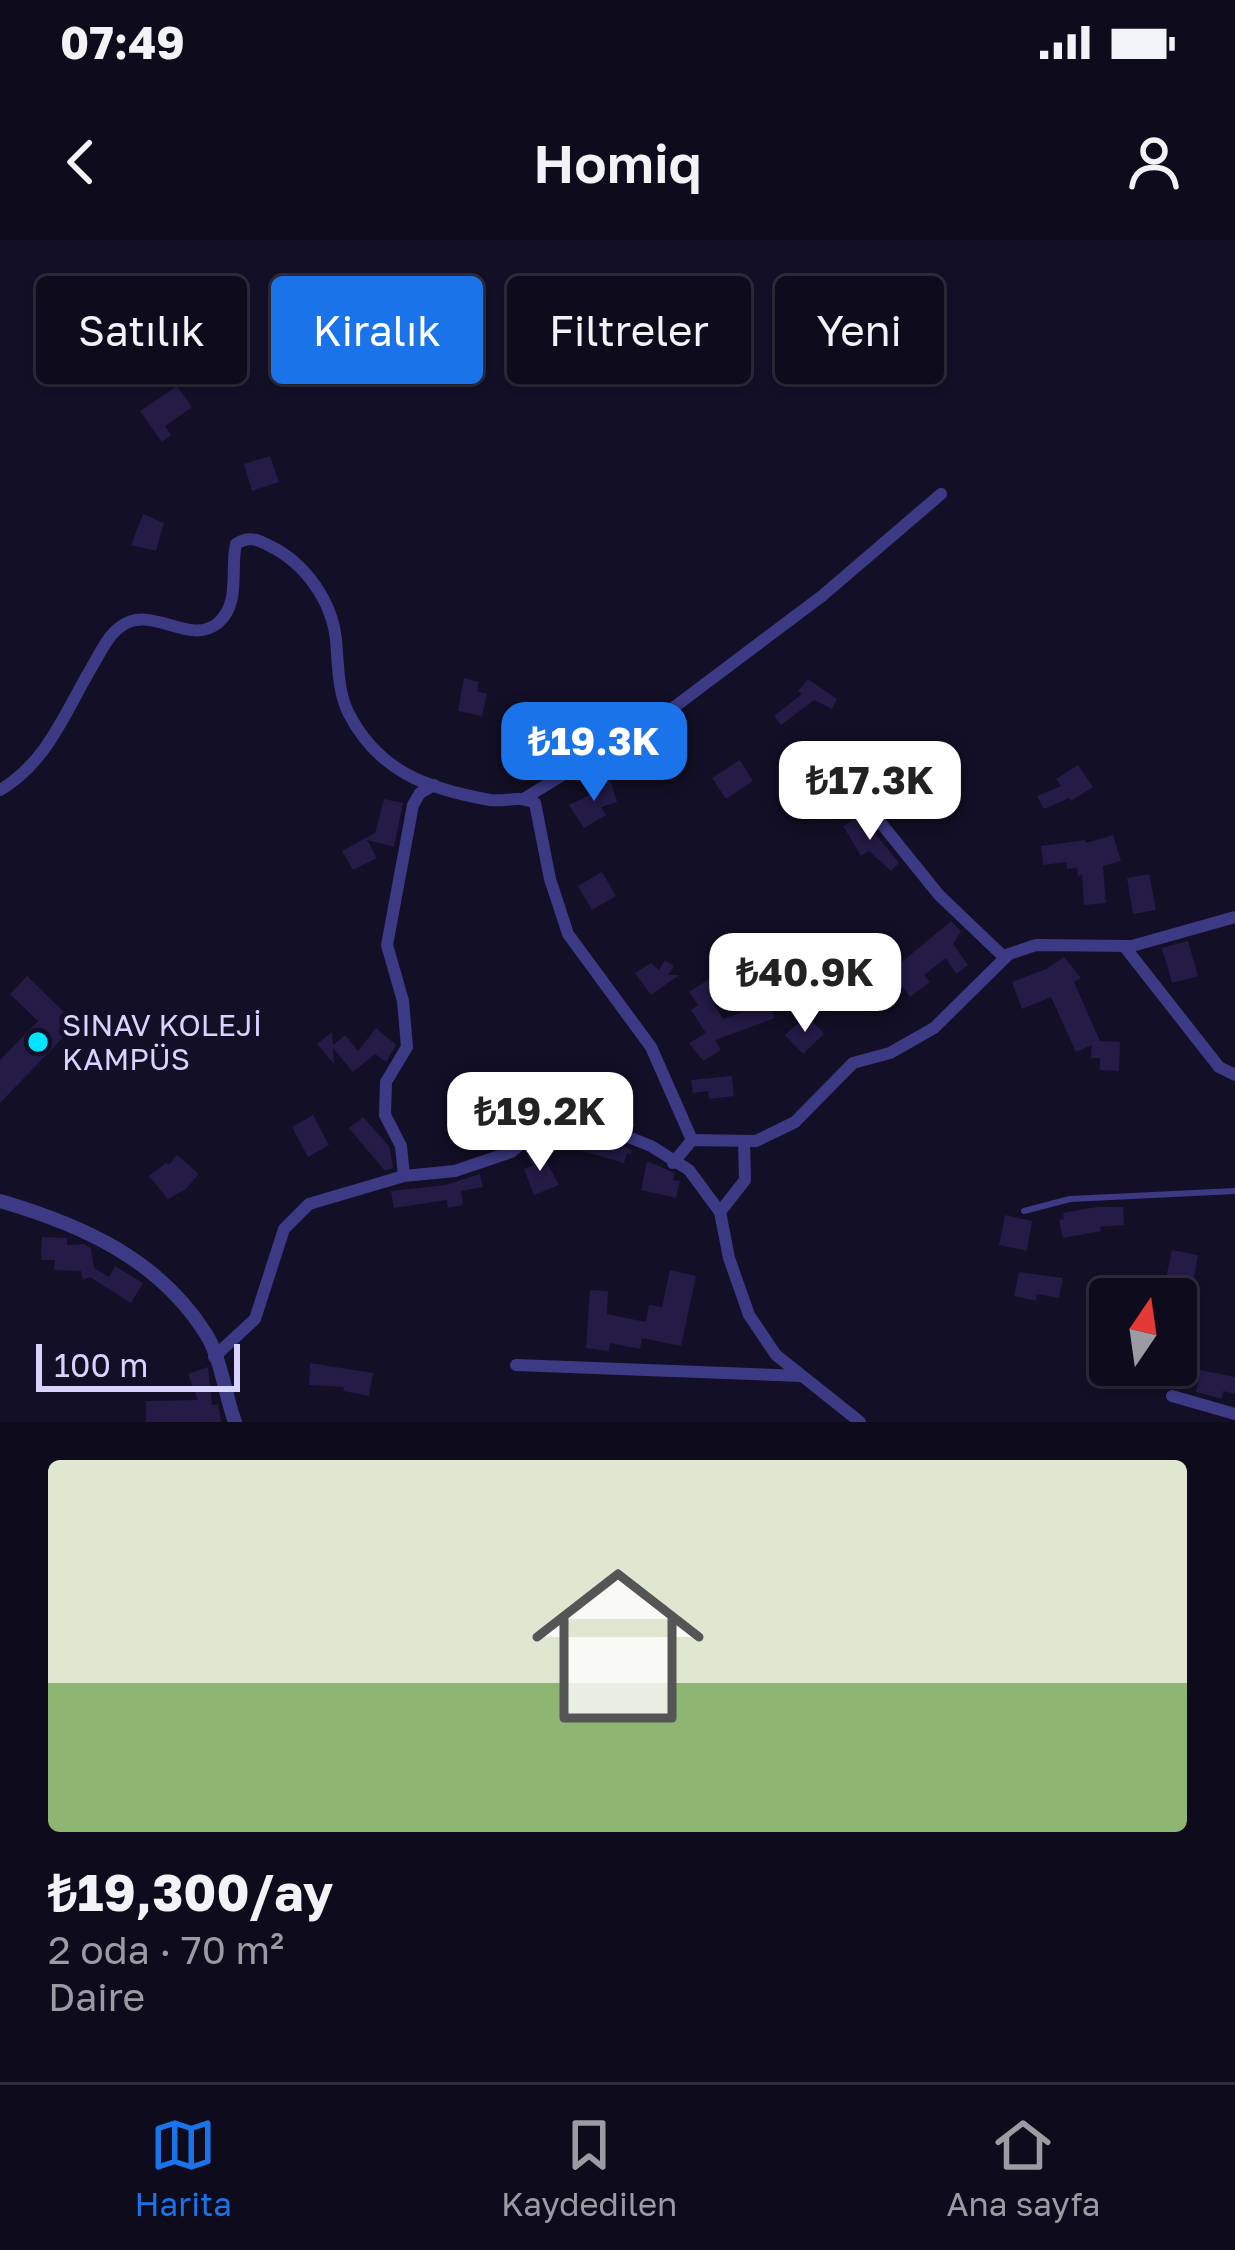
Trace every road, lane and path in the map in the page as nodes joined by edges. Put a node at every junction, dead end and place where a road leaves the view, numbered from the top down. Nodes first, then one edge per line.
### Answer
1 (941, 494) dead end
2 (434, 784) junction
3 (0, 790) edge
4 (855, 790) dead end
5 (525, 798) junction
6 (1235, 917) edge
7 (1124, 946) junction
8 (1005, 958) junction
9 (1235, 1075) edge
10 (692, 1140) junction
11 (744, 1141) junction
12 (673, 1162) junction
13 (404, 1175) junction
14 (1235, 1191) edge
15 (0, 1201) edge
16 (1024, 1211) dead end
17 (720, 1212) junction
18 (214, 1357) junction
19 (516, 1365) dead end
20 (803, 1376) junction
21 (1172, 1396) dead end
22 (1235, 1414) edge
23 (236, 1422) edge
24 (860, 1422) edge

1 - 5 street
2 - 3 street
2 - 5 street
2 - 13 street
4 - 8 street
5 - 10 street
6 - 7 street
7 - 8 street
7 - 9 street
8 - 11 street
10 - 11 street
10 - 12 street
11 - 17 street
12 - 13 street
12 - 17 street
13 - 18 street
14 - 16 lane
15 - 18 street
17 - 20 street
18 - 23 street
19 - 20 street
20 - 24 street
21 - 22 street

